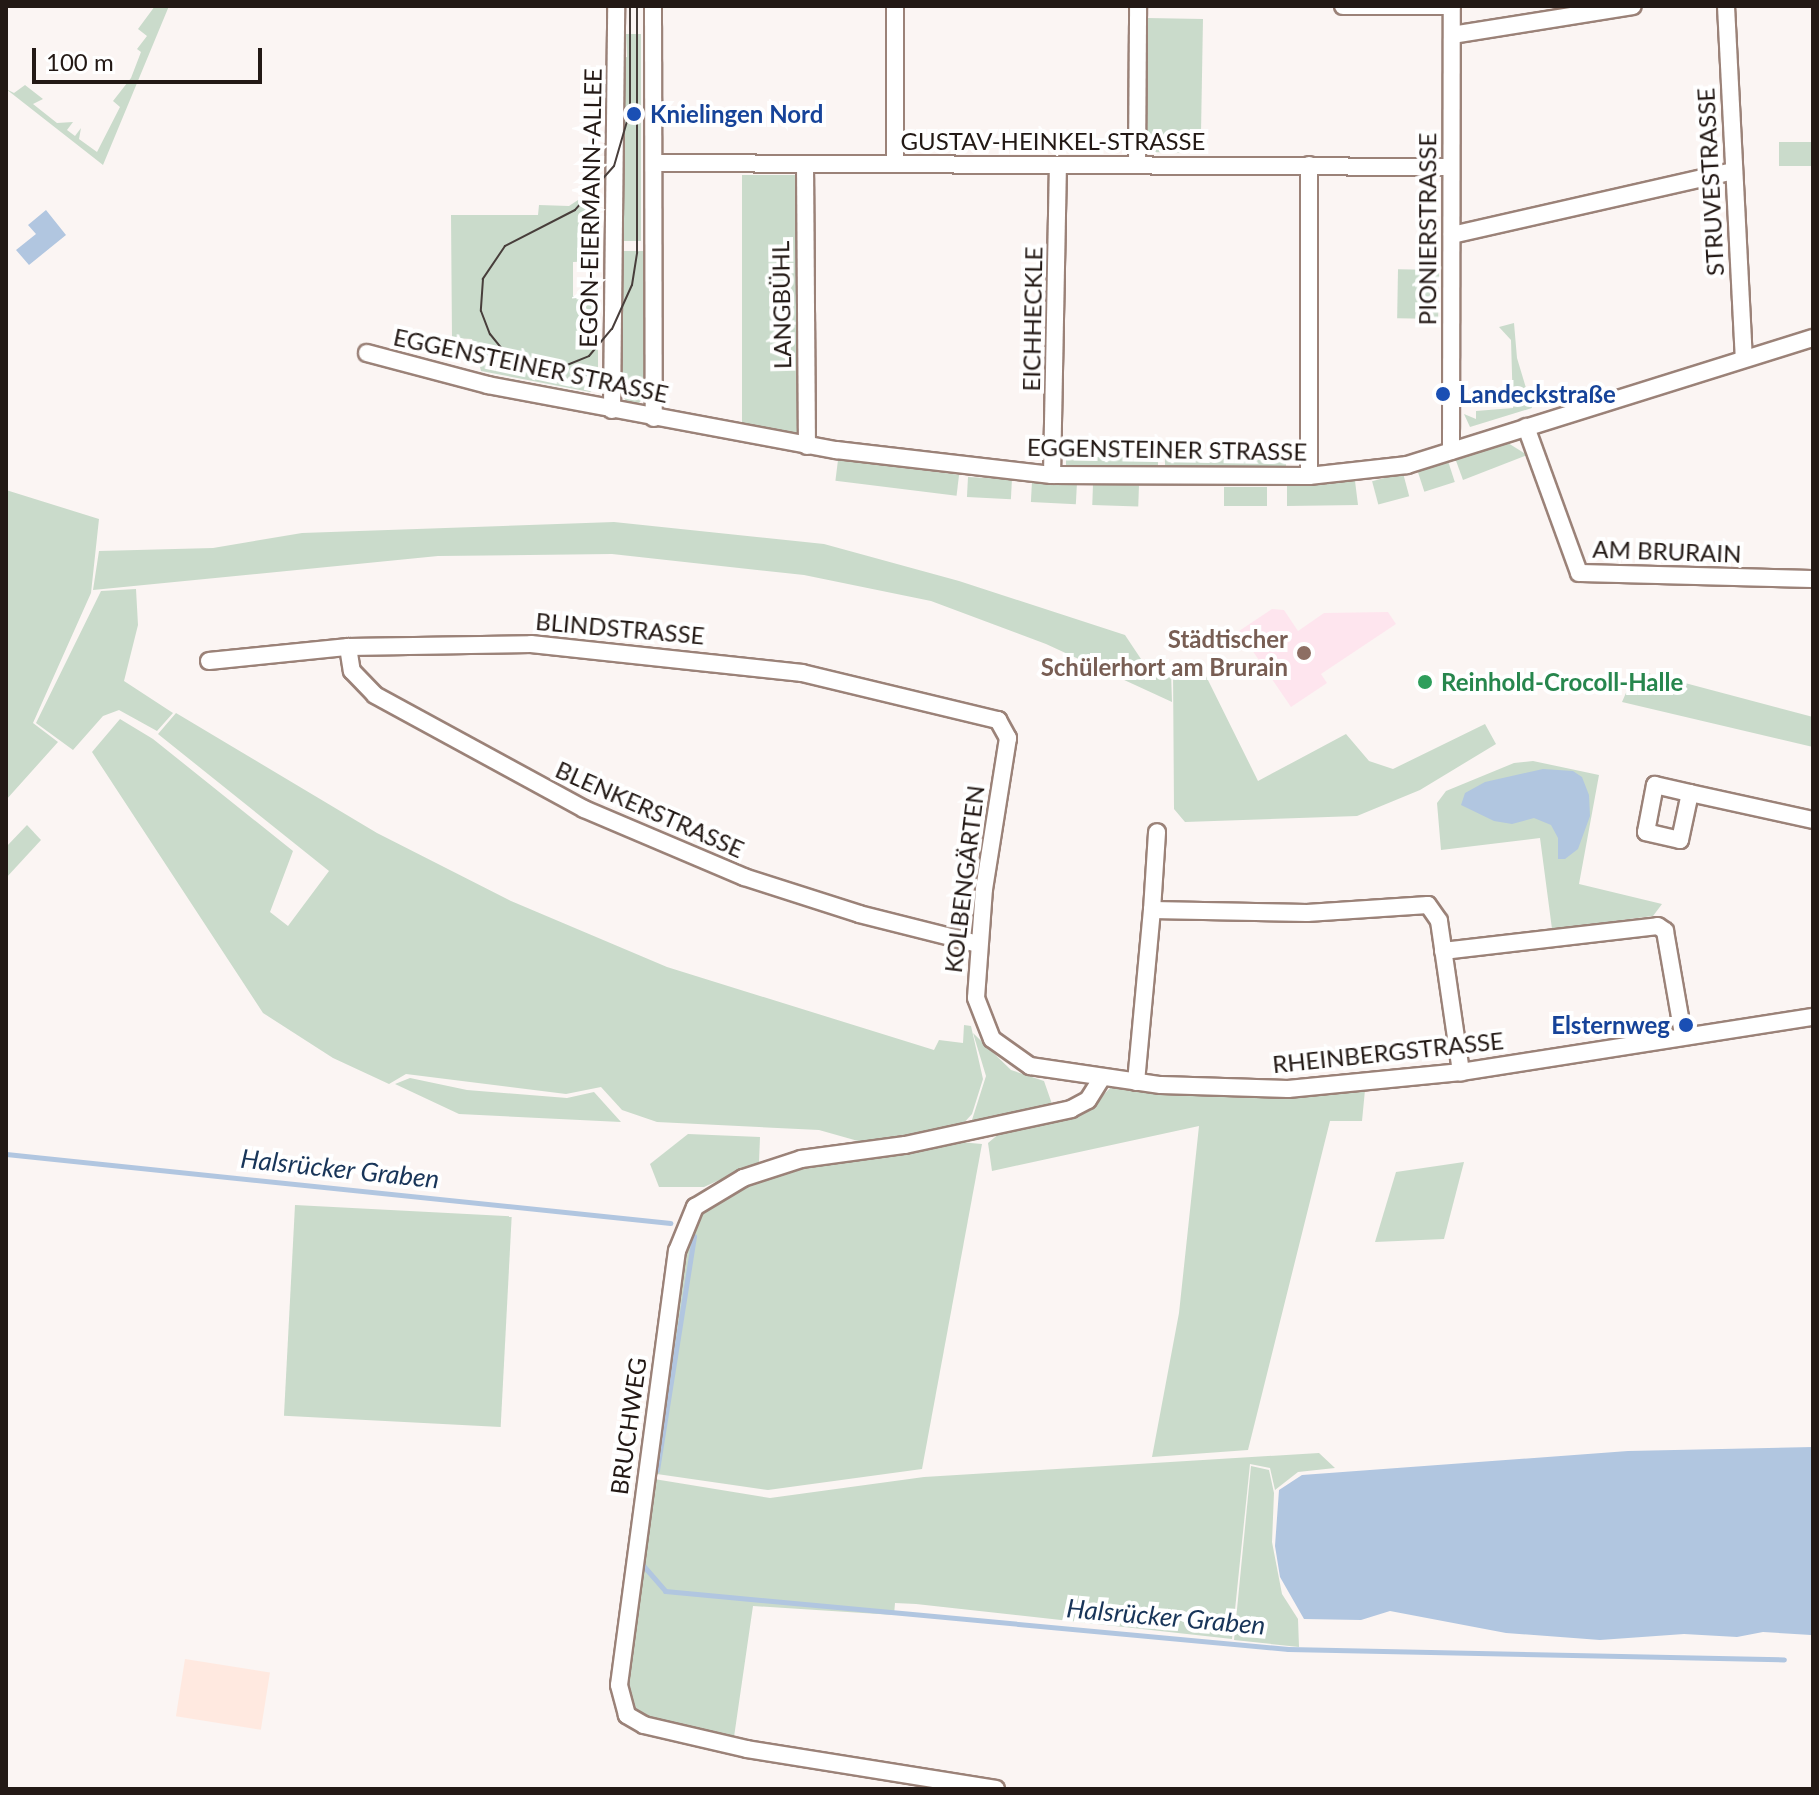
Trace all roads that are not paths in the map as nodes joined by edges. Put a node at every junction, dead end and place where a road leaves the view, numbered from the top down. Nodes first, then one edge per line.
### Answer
1 (616, 6) edge
2 (653, 6) edge
3 (895, 6) edge
4 (1138, 6) edge
5 (1343, 6) edge
6 (1452, 6) edge
7 (1633, 6) edge
8 (1726, 6) edge
9 (1452, 35) junction
10 (655, 163) junction
11 (805, 164) junction
12 (895, 164) junction
13 (1058, 165) junction
14 (1137, 165) junction
15 (1309, 165) junction
16 (1451, 167) junction
17 (1733, 171) junction
18 (1452, 235) junction
19 (1813, 338) edge
20 (367, 353) dead end
21 (1744, 356) junction
22 (612, 410) junction
23 (654, 418) junction
24 (1526, 427) junction
25 (807, 446) junction
26 (1451, 451) junction
27 (1052, 475) junction
28 (1309, 476) junction
29 (1813, 579) edge
30 (348, 647) junction
31 (209, 661) dead end
32 (1008, 738) joint
33 (1690, 793) dead end
34 (1813, 820) edge
35 (1157, 832) dead end
36 (1152, 910) junction
37 (978, 944) junction
38 (1443, 951) junction
39 (1813, 1017) edge
40 (984, 1025) joint
41 (1683, 1034) junction
42 (1461, 1072) junction
43 (1102, 1078) junction
44 (1136, 1082) junction
45 (996, 1789) edge

1 - 22 street, EGON-EIERMANN-ALLEE
2 - 10 street
3 - 12 street
4 - 14 street
5 - 6 street
6 - 9 street, PIONIERSTRASSE
7 - 9 street
8 - 17 street, STRUVESTRASSE
9 - 16 street, PIONIERSTRASSE
10 - 11 street, GUSTAV-HEINKEL-STRASSE
10 - 23 street
11 - 12 street, GUSTAV-HEINKEL-STRASSE
11 - 25 street, LANGBÜHL
12 - 13 street, GUSTAV-HEINKEL-STRASSE
13 - 14 street, GUSTAV-HEINKEL-STRASSE
13 - 27 street, EICHHECKLE
14 - 15 street, GUSTAV-HEINKEL-STRASSE
15 - 16 street, GUSTAV-HEINKEL-STRASSE
15 - 28 street
16 - 18 street, PIONIERSTRASSE
17 - 18 street
17 - 21 street, STRUVESTRASSE
18 - 26 street, PIONIERSTRASSE
19 - 21 street, EGGENSTEINER STRASSE
20 - 22 street, EGGENSTEINER STRASSE
21 - 24 street, EGGENSTEINER STRASSE
22 - 23 street, EGGENSTEINER STRASSE
23 - 25 street, EGGENSTEINER STRASSE
24 - 26 street, EGGENSTEINER STRASSE
24 - 29 street, AM BRURAIN
25 - 27 street, EGGENSTEINER STRASSE
26 - 28 street, EGGENSTEINER STRASSE
27 - 28 street, EGGENSTEINER STRASSE
30 - 31 street, BLINDSTRASSE
30 - 32 street, BLINDSTRASSE
30 - 37 street, BLENKERSTRASSE
32 - 37 street, KOLBENGÄRTEN
33 - 34 street
35 - 36 street
36 - 38 street
36 - 44 street
37 - 40 street, KOLBENGÄRTEN
38 - 41 street
38 - 42 street
39 - 41 street, RHEINBERGSTRASSE
40 - 43 street, RHEINBERGSTRASSE
41 - 42 street, RHEINBERGSTRASSE
42 - 44 street, RHEINBERGSTRASSE
43 - 44 street, RHEINBERGSTRASSE
43 - 45 street, BRUCHWEG

